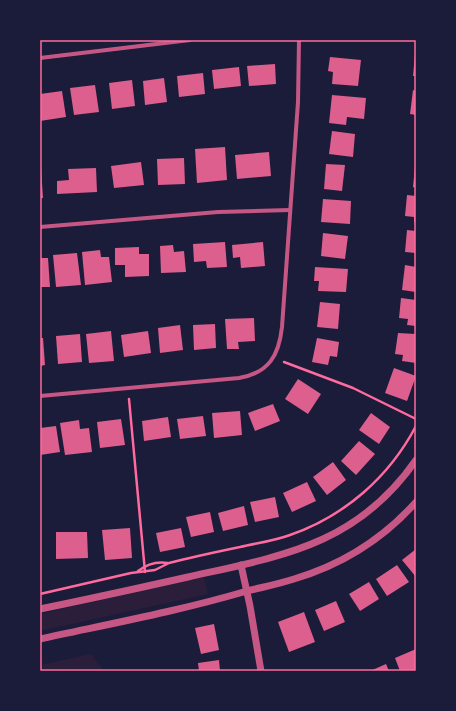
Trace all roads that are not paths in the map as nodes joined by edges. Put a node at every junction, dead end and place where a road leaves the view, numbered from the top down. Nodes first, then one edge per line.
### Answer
1 (190, 40) edge
2 (299, 40) edge
3 (40, 58) edge
4 (290, 210) junction
5 (40, 227) edge
6 (40, 396) edge
7 (416, 460) edge
8 (416, 502) edge
9 (241, 565) junction
10 (247, 591) junction
11 (40, 609) edge
12 (40, 639) edge
13 (261, 671) edge

1 - 3 street
2 - 4 street
4 - 5 street
4 - 6 street
7 - 9 street
8 - 10 street
9 - 10 street
9 - 11 street
10 - 12 street
10 - 13 street

